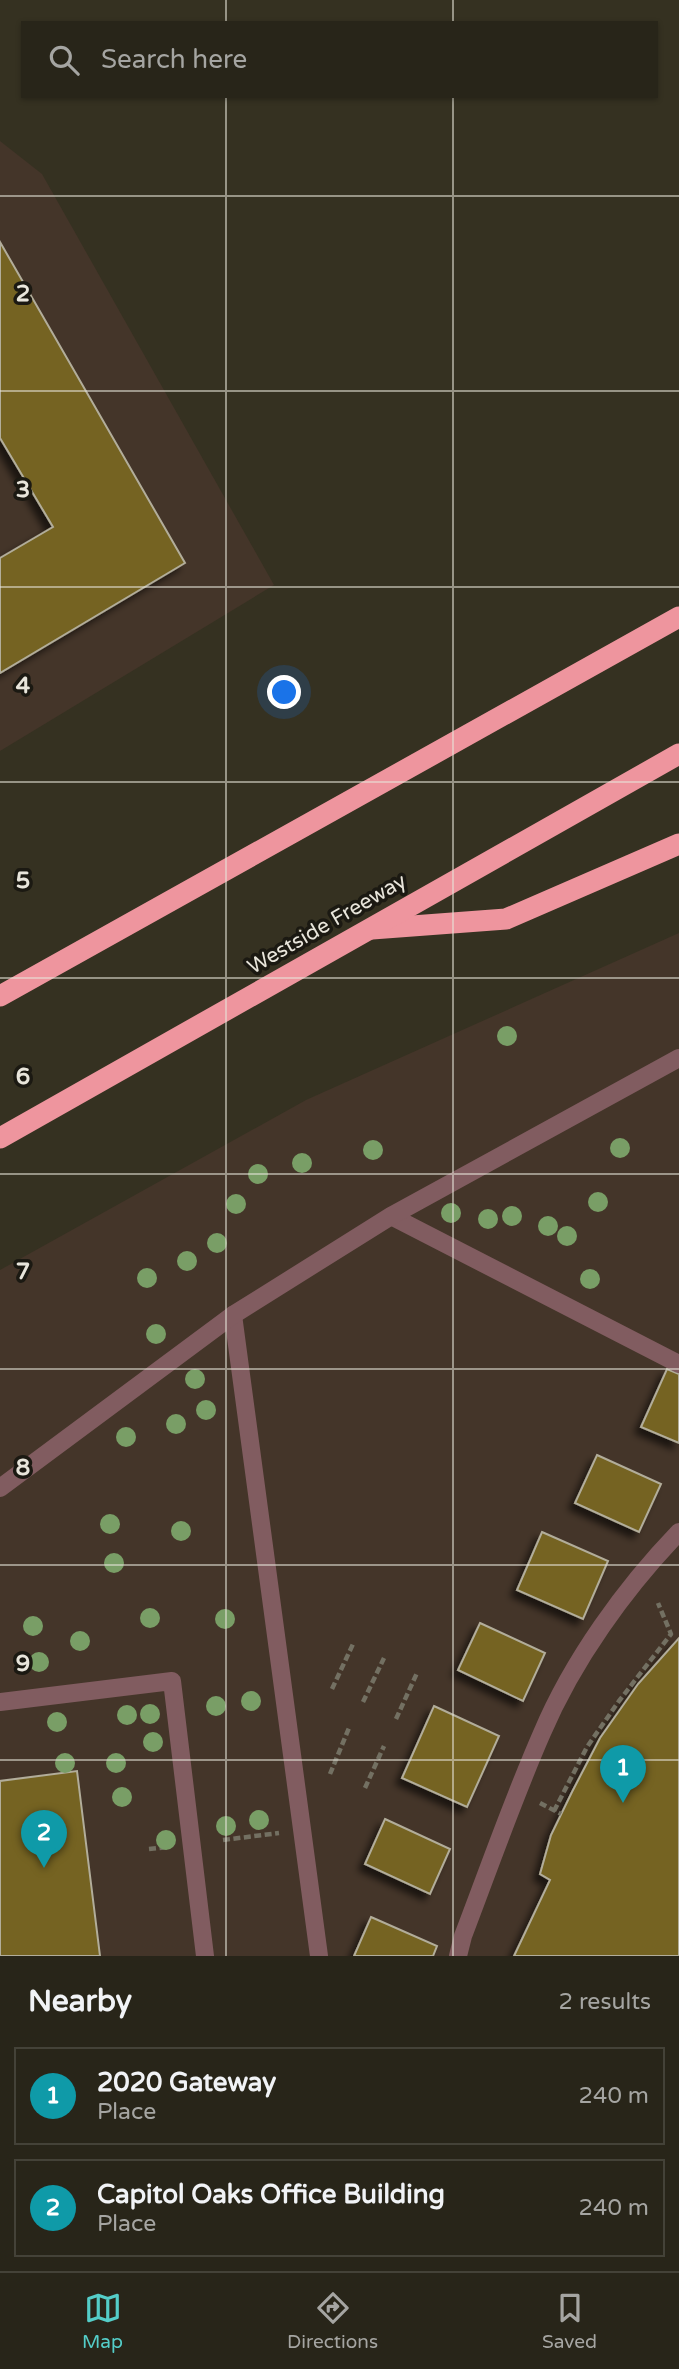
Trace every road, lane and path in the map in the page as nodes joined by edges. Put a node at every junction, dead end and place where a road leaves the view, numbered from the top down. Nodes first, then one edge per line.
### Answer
1 (679, 617) edge
2 (679, 754) edge
3 (679, 844) edge
4 (366, 929) junction
5 (0, 996) edge
6 (679, 1058) edge
7 (0, 1138) edge
8 (391, 1216) junction
9 (233, 1315) junction
10 (679, 1364) edge
11 (0, 1488) edge
12 (679, 1532) edge
13 (658, 1603) dead end
14 (353, 1644) dead end
15 (384, 1658) dead end
16 (416, 1673) dead end
17 (332, 1689) dead end
18 (0, 1702) edge
19 (363, 1702) dead end
20 (396, 1719) dead end
21 (349, 1728) dead end
22 (384, 1746) dead end
23 (330, 1774) dead end
24 (365, 1788) dead end
25 (539, 1802) dead end
26 (554, 1811) junction
27 (561, 1814) dead end
28 (283, 1833) dead end
29 (223, 1840) dead end
30 (205, 1956) edge
31 (318, 1956) edge
32 (458, 1956) edge

1 - 5 highway
2 - 4 highway, Westside Freeway
3 - 4 highway
4 - 7 highway, Westside Freeway
6 - 8 lane
8 - 9 lane
8 - 10 lane
9 - 11 lane
9 - 31 lane
12 - 32 lane
13 - 26 path
14 - 17 path
15 - 19 path
16 - 20 path
18 - 30 lane
21 - 23 path
22 - 24 path
25 - 26 path
26 - 27 path
28 - 29 path

